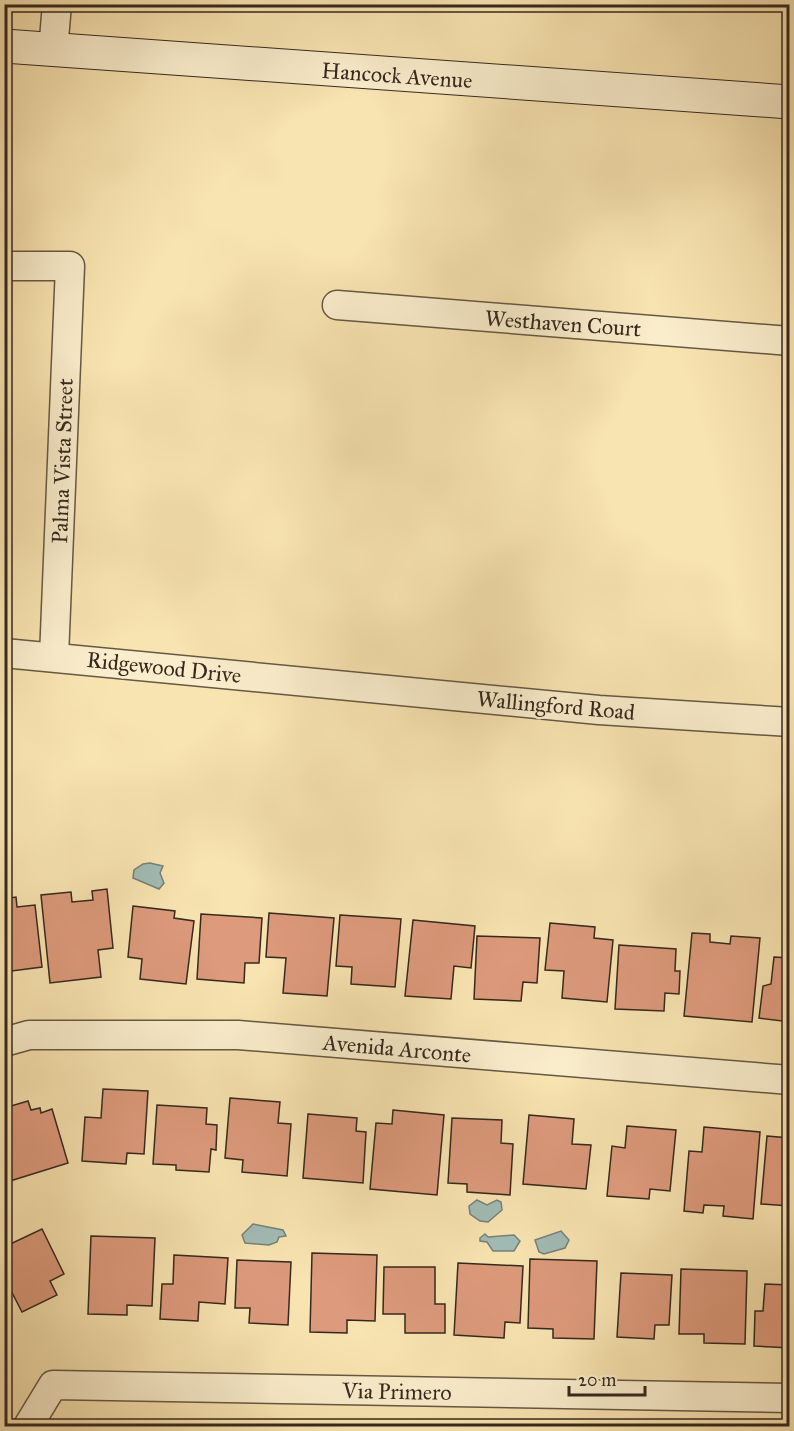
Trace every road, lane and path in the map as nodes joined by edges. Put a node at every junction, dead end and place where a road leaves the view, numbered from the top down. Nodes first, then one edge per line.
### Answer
1 (57, 4) edge
2 (4, 46) edge
3 (53, 51) junction
4 (789, 102) edge
5 (4, 266) edge
6 (337, 305) dead end
7 (789, 341) edge
8 (4, 653) edge
9 (54, 657) junction
10 (323, 683) joint
11 (789, 722) edge
12 (4, 1042) edge
13 (789, 1080) edge
14 (789, 1398) edge
15 (28, 1426) edge

1 - 3 street
2 - 3 main road, Hancock Avenue
3 - 4 main road, Hancock Avenue
5 - 9 street, Palma Vista Street
6 - 7 street, Westhaven Court
8 - 9 street, Ridgewood Drive
9 - 10 street, Ridgewood Drive
10 - 11 street, Wallingford Road
12 - 13 street, Avenida Arconte
14 - 15 street, Via Primero

